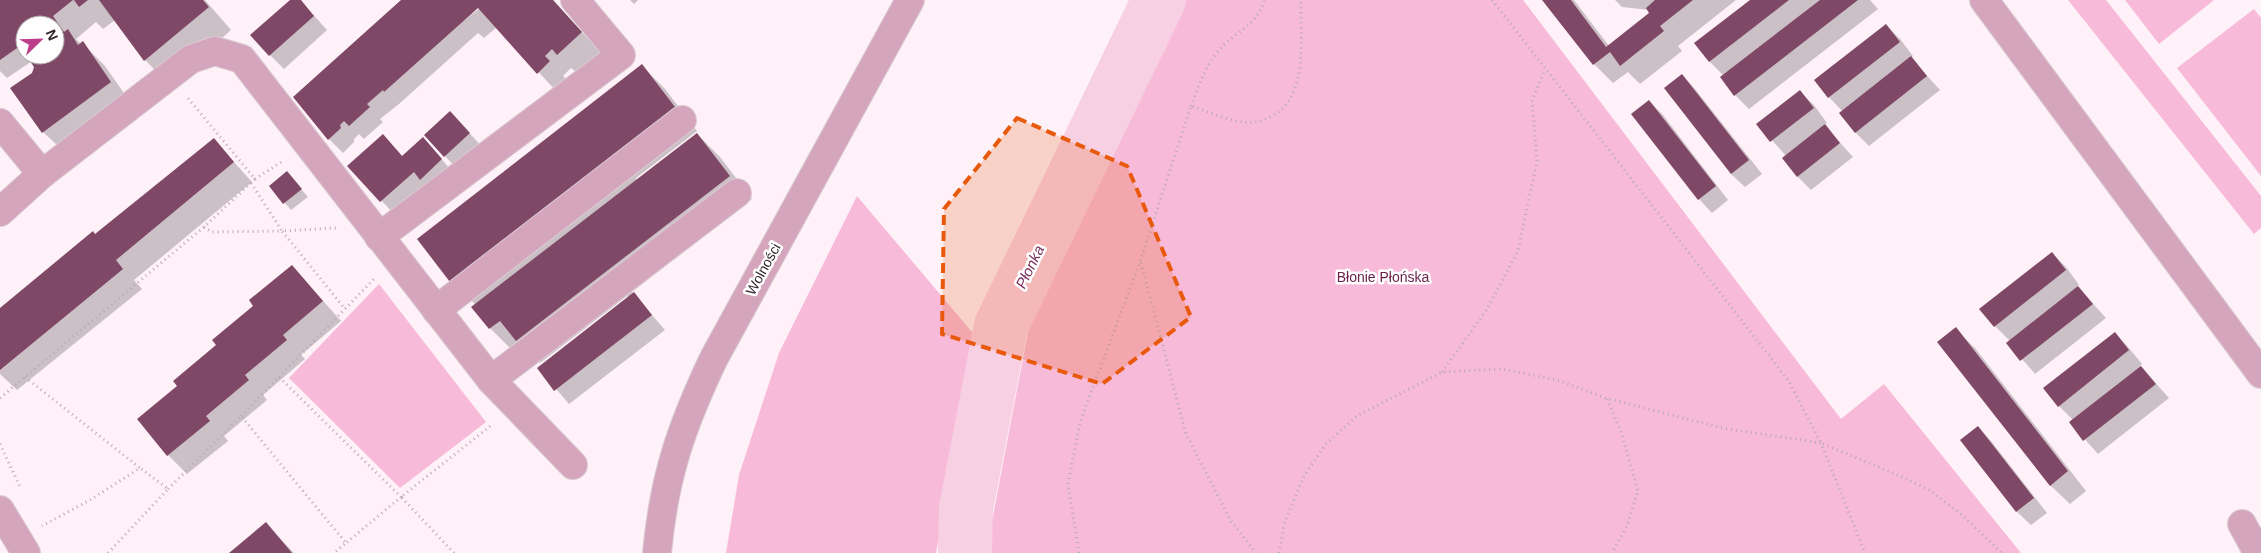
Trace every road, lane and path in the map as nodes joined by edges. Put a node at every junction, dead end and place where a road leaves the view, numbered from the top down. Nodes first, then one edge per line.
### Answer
1 (575, 0) edge
2 (910, 0) edge
3 (1265, 0) edge
4 (1301, 0) edge
5 (1492, 0) edge
6 (1984, 0) edge
7 (1545, 70) junction
8 (183, 92) dead end
9 (1191, 106) junction
10 (682, 120) dead end
11 (0, 123) edge
12 (289, 156) dead end
13 (42, 174) junction
14 (255, 179) junction
15 (251, 183) junction
16 (737, 194) dead end
17 (0, 212) edge
18 (204, 227) junction
19 (345, 228) dead end
20 (282, 231) junction
21 (379, 237) junction
22 (1140, 262) junction
23 (381, 272) dead end
24 (345, 309) junction
25 (436, 310) junction
26 (1442, 372) junction
27 (2261, 374) edge
28 (25, 377) junction
29 (279, 377) junction
30 (491, 380) junction
31 (0, 398) edge
32 (1606, 398) junction
33 (241, 416) junction
34 (487, 416) dead end
35 (1821, 443) junction
36 (0, 444) edge
37 (573, 465) dead end
38 (140, 468) junction
39 (168, 490) junction
40 (24, 495) dead end
41 (401, 497) junction
42 (0, 510) edge
43 (36, 520) dead end
44 (2242, 524) dead end
45 (346, 543) junction
46 (26, 553) edge
47 (108, 553) edge
48 (334, 553) edge
49 (454, 553) edge
50 (657, 553) edge
51 (1079, 553) edge
52 (1256, 553) edge
53 (1279, 553) edge
54 (1612, 553) edge
55 (1864, 553) edge
56 (2002, 553) edge
57 (2258, 553) edge

1 - 21 street
2 - 50 street, Wolności
3 - 9 path
4 - 9 path
5 - 7 path
6 - 27 street
7 - 26 path
7 - 35 path
8 - 14 path
9 - 22 path
10 - 25 street
11 - 13 street
12 - 14 path
13 - 17 street
13 - 21 street
14 - 15 path
15 - 18 path
15 - 20 path
16 - 30 street
18 - 20 path
18 - 28 path
19 - 20 path
20 - 24 path
21 - 25 street
22 - 51 path
22 - 52 path
23 - 24 path
24 - 29 path
25 - 30 street
26 - 32 path
26 - 53 path
28 - 31 path
28 - 38 path
29 - 33 path
29 - 41 path
30 - 37 street
32 - 35 path
32 - 54 path
33 - 39 path
33 - 45 path
34 - 41 path
35 - 55 path
35 - 56 path
36 - 40 path
38 - 39 path
38 - 43 path
39 - 47 path
41 - 45 path
41 - 49 path
42 - 46 street
44 - 57 street
45 - 48 path

